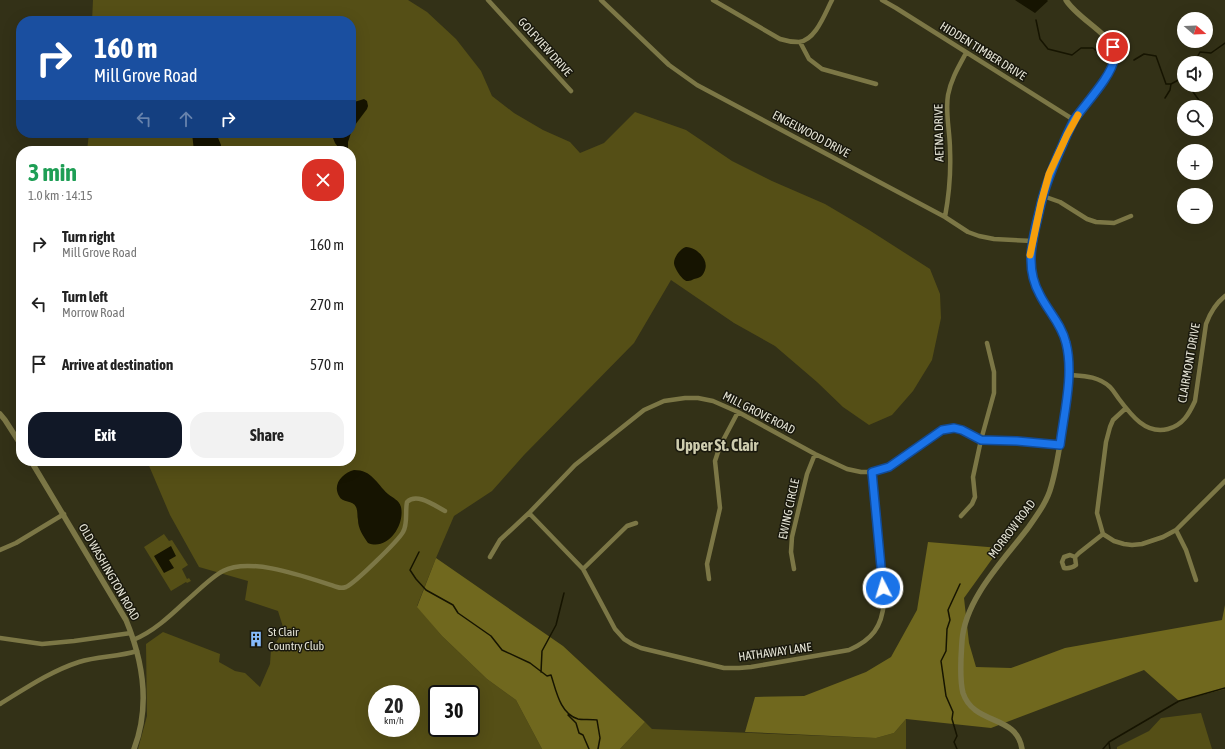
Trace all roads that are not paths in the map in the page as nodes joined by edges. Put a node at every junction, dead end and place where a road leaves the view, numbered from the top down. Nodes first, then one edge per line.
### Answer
1 (488, 0) edge
2 (601, 0) edge
3 (713, 0) edge
4 (832, 0) edge
5 (882, 0) edge
6 (1066, 0) edge
7 (800, 42) junction
8 (966, 52) junction
9 (876, 84) dead end
10 (571, 91) dead end
11 (1074, 120) junction
12 (1043, 196) junction
13 (1131, 216) dead end
14 (945, 217) junction
15 (1033, 241) junction
16 (1225, 296) edge
17 (987, 343) dead end
18 (1070, 375) junction
19 (1126, 408) junction
20 (738, 412) junction
21 (0, 414) edge
22 (16, 437) edge
23 (981, 440) junction
24 (1060, 445) junction
25 (814, 454) junction
26 (34, 466) edge
27 (872, 472) junction
28 (1225, 481) edge
29 (445, 511) dead end
30 (529, 512) junction
31 (64, 514) junction
32 (961, 516) dead end
33 (636, 523) dead end
34 (1176, 530) junction
35 (1103, 534) junction
36 (0, 550) edge
37 (490, 557) dead end
38 (1075, 557) dead end
39 (583, 569) junction
40 (794, 569) dead end
41 (709, 579) dead end
42 (1196, 580) dead end
43 (131, 633) junction
44 (0, 638) edge
45 (133, 640) junction
46 (137, 651) junction
47 (0, 704) edge
48 (134, 749) edge
49 (1022, 749) edge

1 - 10 street, GOLFVIEW DRIVE
2 - 14 street, ENGELWOOD DRIVE
3 - 7 street
4 - 7 street
5 - 8 street, HIDDEN TIMBER DRIVE
6 - 11 street, MORROW ROAD
7 - 9 street
8 - 11 street, HIDDEN TIMBER DRIVE
8 - 14 street, AETNA DRIVE
11 - 12 street, MORROW ROAD
12 - 13 street
12 - 15 street, MORROW ROAD
14 - 15 street, ENGELWOOD DRIVE
15 - 18 street, MORROW ROAD
16 - 19 street, CLAIRMONT DRIVE
17 - 23 street
18 - 19 street, CLAIRMONT DRIVE
18 - 24 street, MORROW ROAD
19 - 35 street
20 - 25 street, MILL GROVE ROAD
20 - 30 street, MILL GROVE ROAD
20 - 41 street
21 - 22 street
23 - 24 street, MILL GROVE ROAD
23 - 27 street, MILL GROVE ROAD
23 - 32 street
24 - 49 street, MORROW ROAD
25 - 27 street, MILL GROVE ROAD
25 - 40 street, EWING CIRCLE
26 - 31 street, OLD WASHINGTON ROAD
27 - 39 street, HATHAWAY LANE
28 - 34 street
29 - 45 street
30 - 37 street, MILL GROVE ROAD
30 - 39 street, HATHAWAY LANE
31 - 36 street
31 - 43 street, OLD WASHINGTON ROAD
33 - 39 street
34 - 35 street
34 - 42 street
35 - 38 street
43 - 44 street
43 - 45 street, OLD WASHINGTON ROAD
45 - 46 street, OLD WASHINGTON ROAD
46 - 47 street
46 - 48 street, OLD WASHINGTON ROAD

